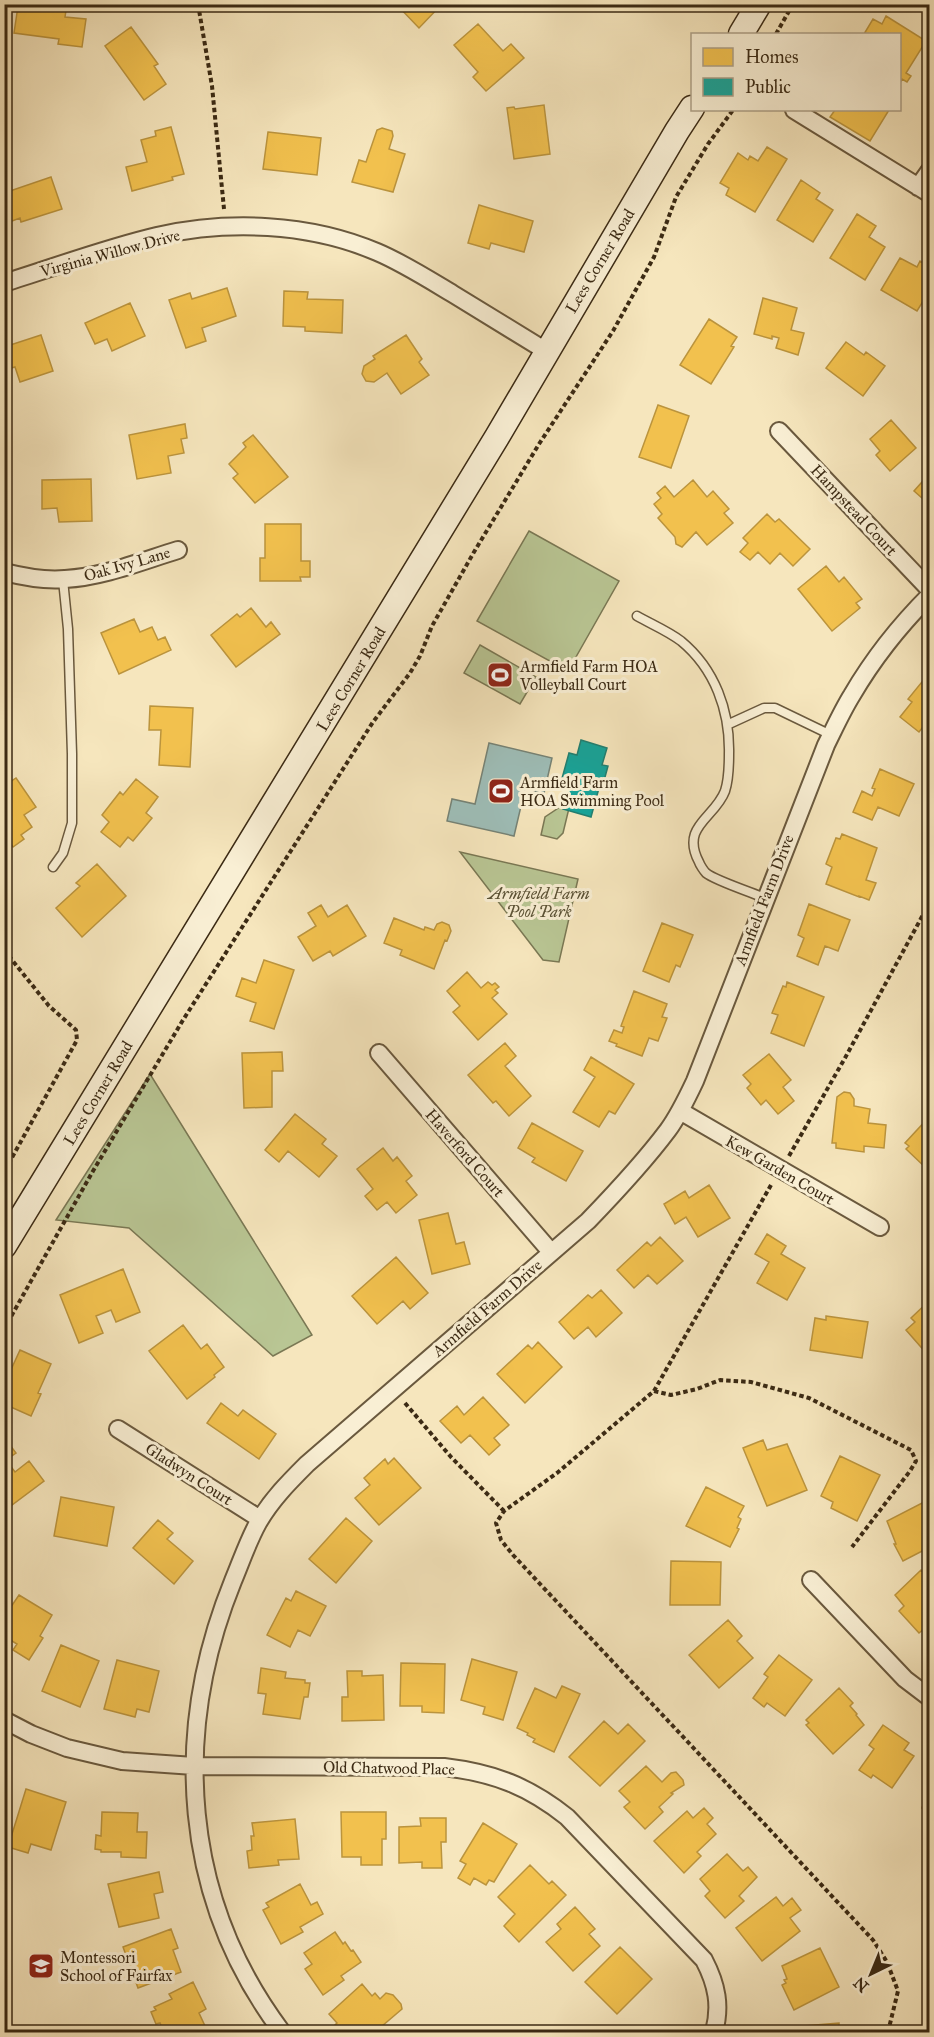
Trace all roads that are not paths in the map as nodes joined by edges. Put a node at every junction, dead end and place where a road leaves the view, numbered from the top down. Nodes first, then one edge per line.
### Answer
1 (759, 4) edge
2 (742, 33) edge
3 (691, 111) edge
4 (796, 111) edge
5 (930, 170) edge
6 (924, 190) edge
7 (4, 283) edge
8 (546, 351) junction
9 (779, 431) dead end
10 (178, 550) dead end
11 (4, 572) edge
12 (63, 580) junction
13 (930, 590) edge
14 (930, 595) edge
15 (637, 616) dead end
16 (729, 724) junction
17 (831, 735) junction
18 (53, 867) dead end
19 (765, 898) junction
20 (379, 1053) dead end
21 (680, 1111) junction
22 (880, 1227) dead end
23 (4, 1246) edge
24 (551, 1252) junction
25 (118, 1429) dead end
26 (260, 1519) junction
27 (811, 1580) dead end
28 (930, 1698) edge
29 (4, 1720) edge
30 (194, 1766) junction
31 (282, 2032) edge
32 (714, 2032) edge

1 - 2 street
3 - 8 street, Lees Corner Road
4 - 6 street
5 - 6 street
7 - 8 street, Virginia Willow Drive
8 - 23 street, Lees Corner Road
9 - 13 street, Hampstead Court
10 - 12 street, Oak Ivy Lane
11 - 12 street, Oak Ivy Lane
12 - 18 lane
14 - 17 street, Armfield Farm Drive
15 - 16 lane
16 - 17 lane
16 - 19 lane
17 - 19 street, Armfield Farm Drive
19 - 21 street, Armfield Farm Drive
20 - 24 street, Haverford Court
21 - 22 street, Kew Garden Court
21 - 24 street, Armfield Farm Drive
24 - 26 street, Armfield Farm Drive
25 - 26 street, Gladwyn Court
26 - 30 street, Armfield Farm Drive
27 - 28 street
29 - 30 street, Old Chatwood Place
30 - 31 street, Armfield Farm Drive
30 - 32 street, Old Chatwood Place

